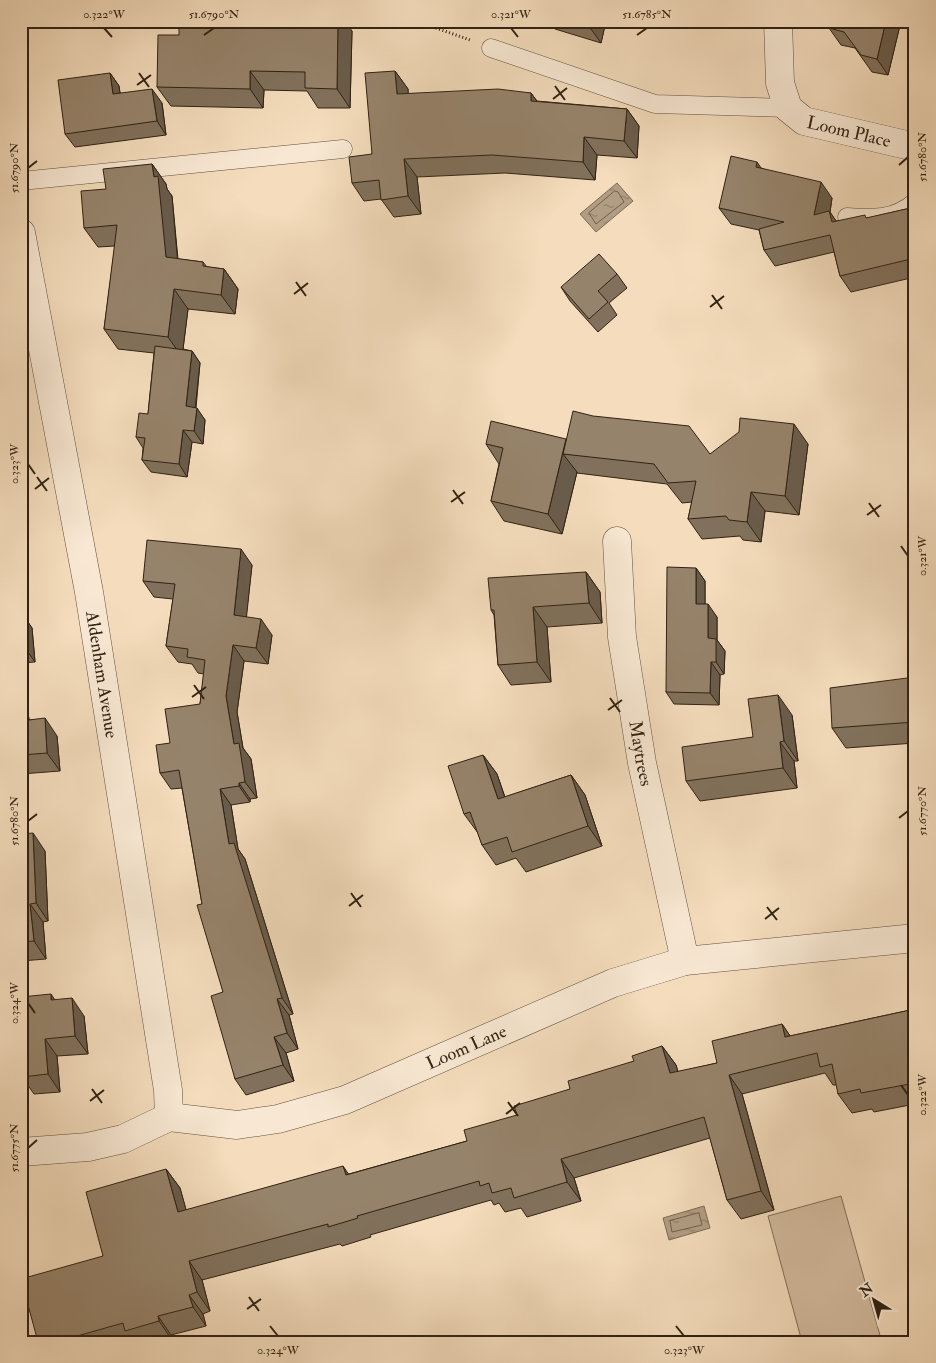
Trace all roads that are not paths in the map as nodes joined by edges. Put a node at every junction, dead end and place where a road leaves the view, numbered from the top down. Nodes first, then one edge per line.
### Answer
1 (778, 21) edge
2 (491, 48) road end
3 (788, 108) junction
4 (915, 146) edge
5 (343, 149) dead end
6 (21, 181) edge
7 (915, 202) edge
8 (847, 217) edge
9 (21, 233) edge
10 (617, 541) dead end
11 (915, 938) edge
12 (685, 961) junction
13 (169, 1117) junction
14 (21, 1152) edge

1 - 3 street
2 - 3 lane
3 - 4 street, Loom Place
5 - 6 lane
7 - 8 lane
9 - 13 street, Aldenham Avenue
10 - 12 street, Maytrees
11 - 12 street, Loom Lane
12 - 13 street, Loom Lane
13 - 14 street

